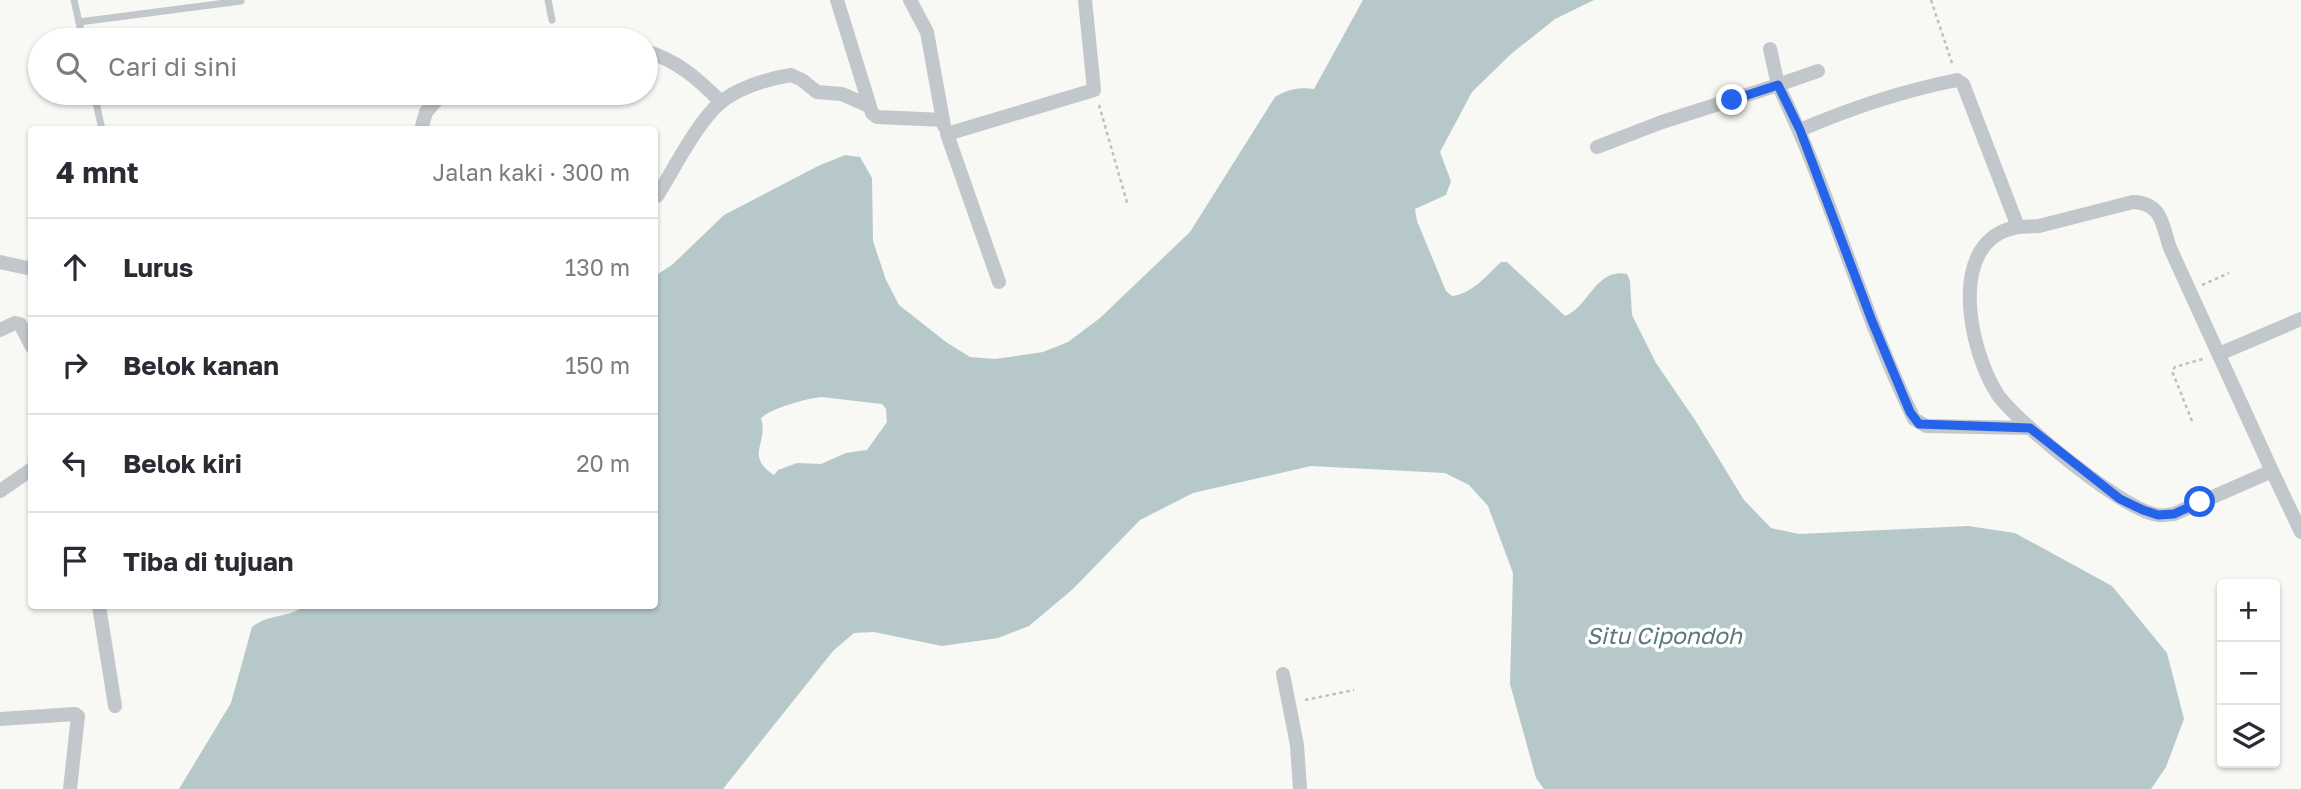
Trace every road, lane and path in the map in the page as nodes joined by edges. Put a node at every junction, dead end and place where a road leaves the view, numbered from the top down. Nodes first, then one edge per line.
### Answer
1 (74, 0) edge
2 (548, 0) edge
3 (837, 0) edge
4 (910, 0) edge
5 (1085, 0) edge
6 (1931, 0) edge
7 (241, 1) edge
8 (552, 20) dead end
9 (79, 22) junction
10 (80, 28) edge
11 (1770, 49) dead end
12 (658, 55) edge
13 (1818, 71) dead end
14 (1960, 82) junction
15 (1778, 85) junction
16 (1094, 90) junction
17 (721, 102) junction
18 (97, 105) edge
19 (432, 105) edge
20 (869, 106) junction
21 (101, 126) edge
22 (422, 126) edge
23 (945, 127) junction
24 (1800, 130) junction
25 (1597, 147) dead end
26 (658, 194) edge
27 (1128, 206) dead end
28 (2018, 227) junction
29 (0, 262) edge
30 (28, 269) edge
31 (2229, 273) dead end
32 (999, 282) dead end
33 (2189, 290) junction
34 (2301, 319) edge
35 (0, 330) edge
36 (28, 339) edge
37 (2219, 354) junction
38 (2192, 421) dead end
39 (2030, 428) junction
40 (2272, 471) junction
41 (28, 473) edge
42 (0, 491) edge
43 (2301, 532) edge
44 (100, 609) edge
45 (1283, 674) dead end
46 (1354, 690) dead end
47 (1288, 704) junction
48 (116, 706) dead end
49 (0, 719) edge
50 (70, 789) edge
51 (1300, 789) edge

1 - 9 lane
2 - 8 lane
3 - 20 street
4 - 23 street
5 - 16 street
6 - 14 path
7 - 9 lane
9 - 10 lane
11 - 15 street
12 - 17 street
13 - 15 street
14 - 24 street
14 - 28 street
15 - 24 street
15 - 25 street
16 - 23 street
16 - 27 path
17 - 20 street
17 - 26 street
18 - 21 lane
19 - 22 street
20 - 23 street
23 - 32 street
24 - 39 street
28 - 33 street
28 - 39 street
29 - 30 street
31 - 33 path
33 - 37 street
34 - 37 street
35 - 36 street
37 - 38 path
37 - 40 street
39 - 40 street
40 - 43 street
41 - 42 street
44 - 48 street
45 - 47 street
46 - 47 path
47 - 51 street
49 - 50 street

